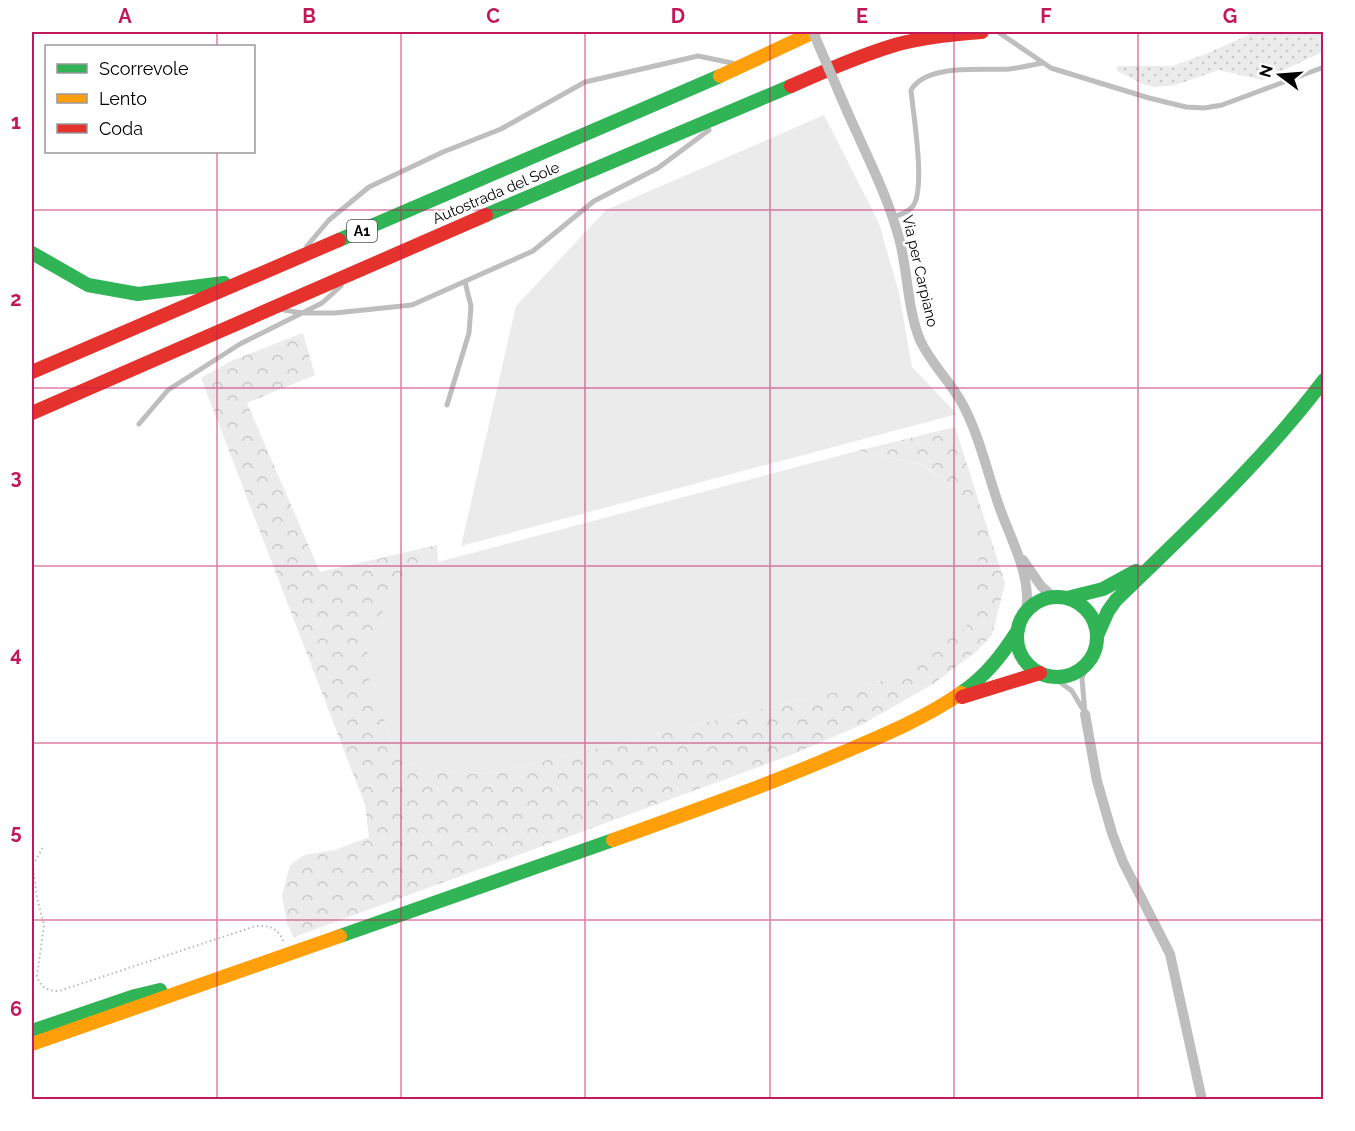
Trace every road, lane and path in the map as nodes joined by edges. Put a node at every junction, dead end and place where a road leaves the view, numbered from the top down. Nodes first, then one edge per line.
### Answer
1 (813, 32) edge
2 (981, 32) edge
3 (998, 32) edge
4 (1042, 63) junction
5 (742, 65) junction
6 (1323, 67) edge
7 (735, 110) junction
8 (893, 217) junction
9 (32, 253) edge
10 (297, 259) junction
11 (358, 271) junction
12 (250, 279) junction
13 (465, 282) junction
14 (273, 308) junction
15 (302, 313) junction
16 (161, 357) junction
17 (32, 372) edge
18 (1323, 380) edge
19 (447, 405) dead end
20 (32, 413) edge
21 (32, 424) edge
22 (139, 424) dead end
23 (1015, 547) junction
24 (1168, 550) junction
25 (1060, 598) junction
26 (1026, 612) junction
27 (1018, 630) junction
28 (1099, 642) junction
29 (1091, 666) junction
30 (1046, 675) junction
31 (943, 704) junction
32 (1085, 714) junction
33 (43, 847) dead end
34 (32, 865) edge
35 (288, 954) junction
36 (201, 984) junction
37 (32, 1030) edge
38 (32, 1044) edge
39 (1202, 1100) edge

1 - 5 main road, Autostrada del Sole / A1
1 - 8 street, Via per Carpiano, bridge
2 - 7 main road, Autostrada del Sole / A1
3 - 4 lane
4 - 6 lane
4 - 8 lane
5 - 10 main road, Autostrada del Sole / A1
5 - 10 lane, A1
7 - 11 main road, Autostrada del Sole / A1
7 - 13 lane
8 - 23 street, Via per Carpiano
9 - 12 main road
10 - 12 main road, Autostrada del Sole / A1
11 - 14 main road, Autostrada del Sole / A1
11 - 15 lane
12 - 17 main road, Autostrada del Sole / A1
13 - 15 lane
13 - 19 lane
14 - 15 lane
14 - 16 main road, Autostrada del Sole / A1
15 - 22 lane
16 - 20 main road, Autostrada del Sole / A1
16 - 21 main road
18 - 24 main road
23 - 25 street, Via per Carpiano
23 - 26 street, Via per Carpiano
24 - 25 main road
24 - 28 main road
25 - 26 main road
25 - 28 main road
26 - 27 main road
27 - 30 main road
27 - 31 main road
28 - 29 main road
28 - 29 path
29 - 30 main road
29 - 32 lane
30 - 31 main road
30 - 32 lane
31 - 35 main road
32 - 39 street
33 - 34 path
34 - 35 path
35 - 36 main road
36 - 37 main road
36 - 38 main road

